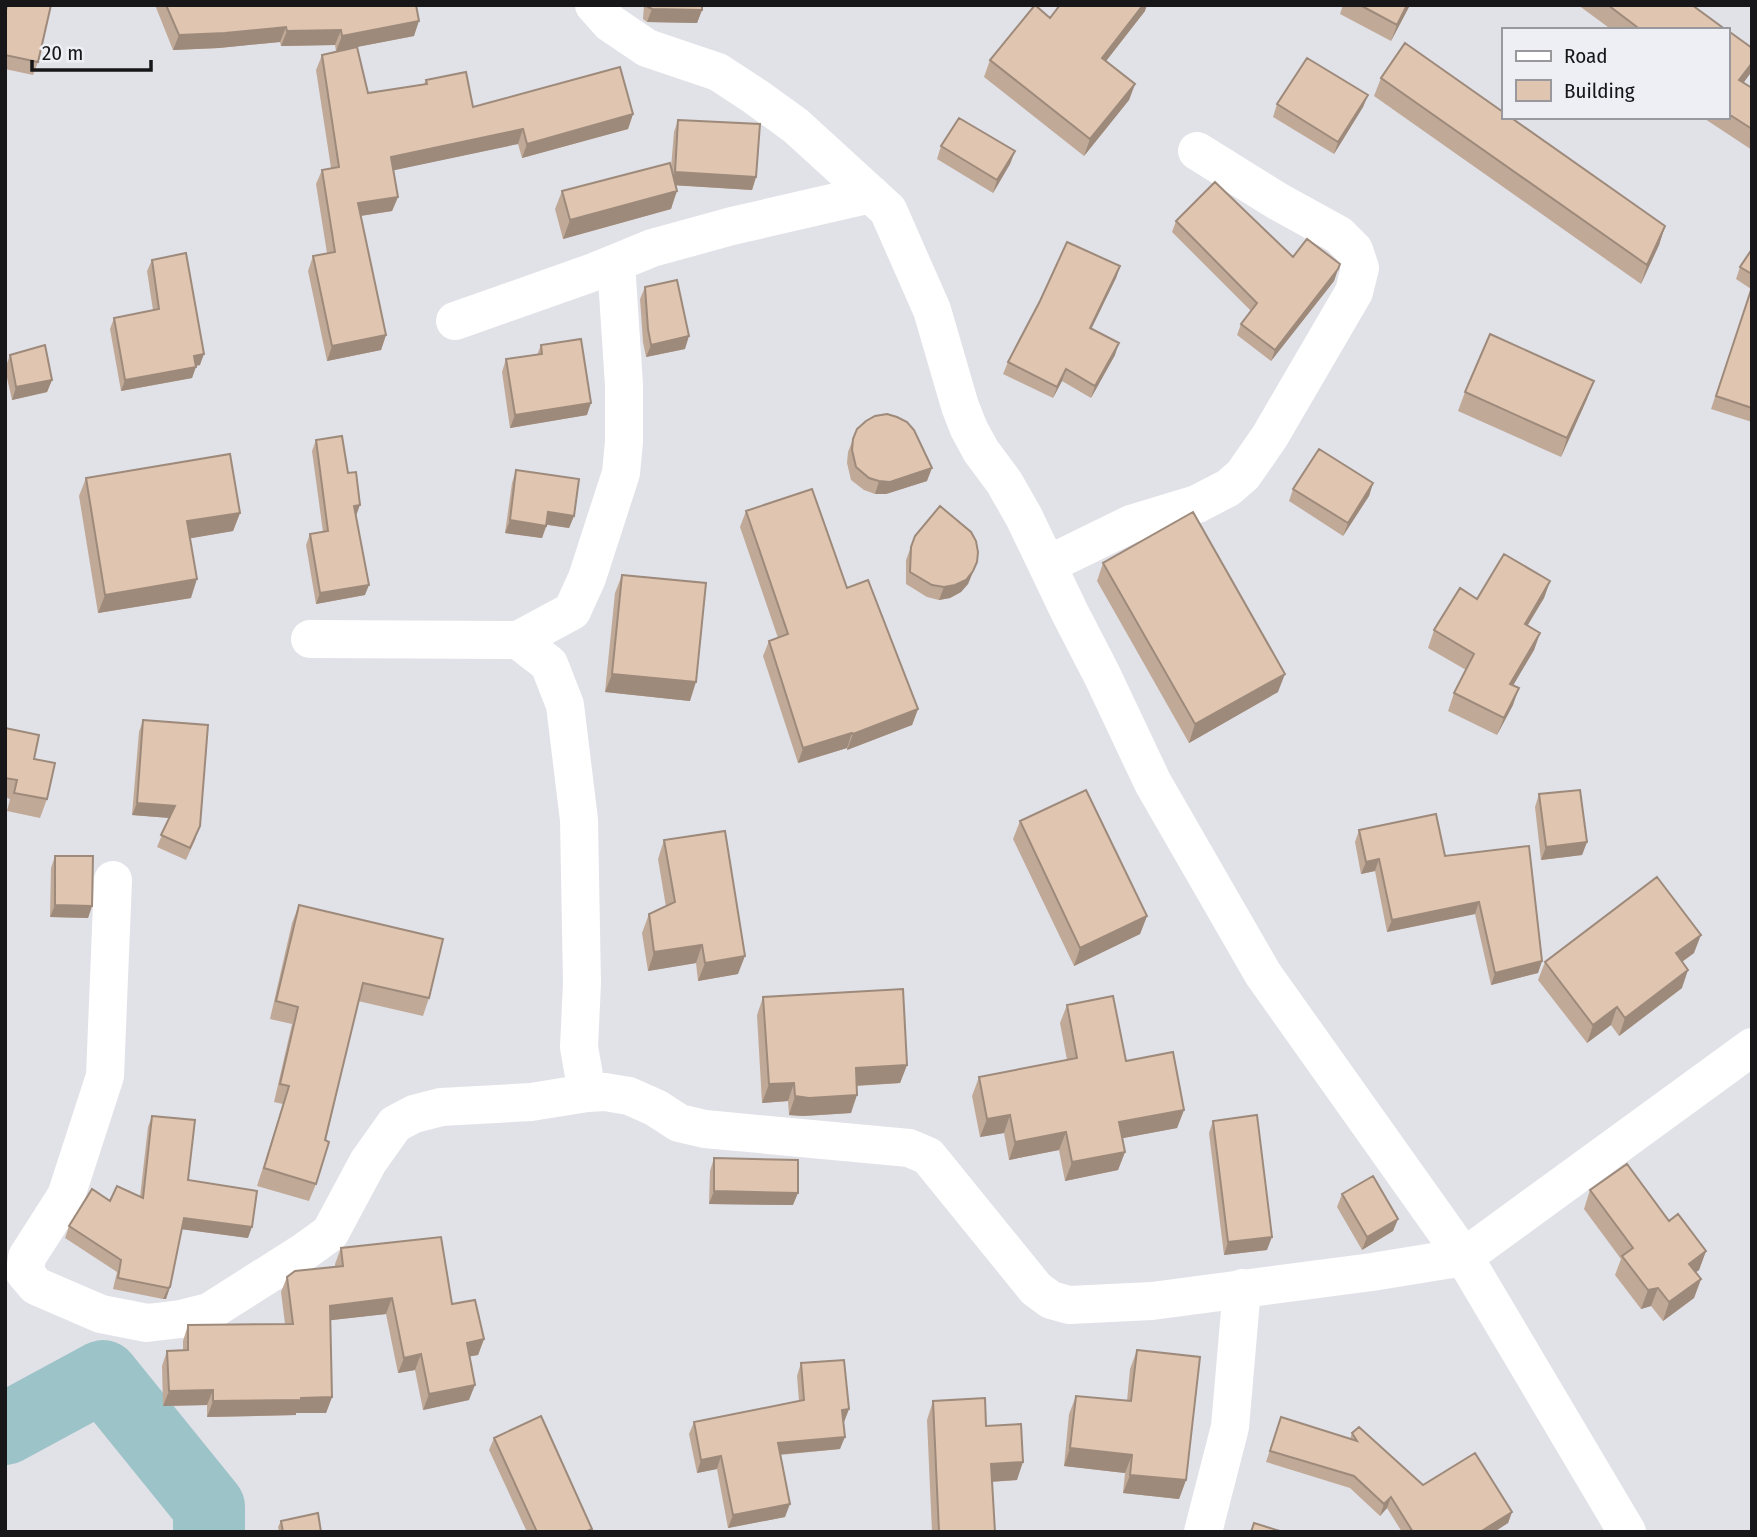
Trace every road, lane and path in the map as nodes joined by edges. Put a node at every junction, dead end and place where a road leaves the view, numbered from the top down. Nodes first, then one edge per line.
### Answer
1 (594, 5) edge
2 (1197, 151) dead end
3 (871, 194) junction
4 (616, 263) junction
5 (455, 321) dead end
6 (1047, 565) junction
7 (310, 639) dead end
8 (518, 640) junction
9 (113, 880) dead end
10 (1752, 1046) edge
11 (587, 1093) junction
12 (1464, 1257) junction
13 (1242, 1288) junction
14 (1203, 1532) edge
15 (1627, 1532) edge

1 - 3 street
2 - 6 street
3 - 4 street
3 - 6 street
4 - 5 street
4 - 8 street
6 - 12 street
7 - 8 street
8 - 11 street
9 - 11 street
10 - 12 street
11 - 13 street
12 - 13 street
12 - 15 street
13 - 14 street

